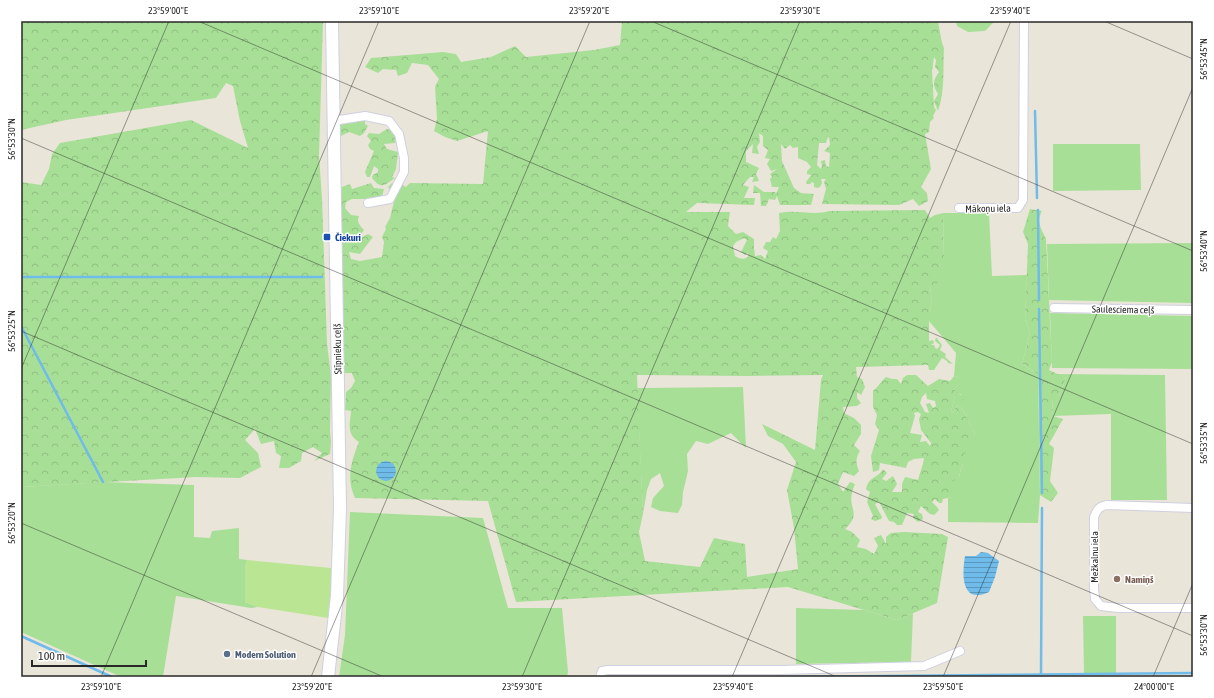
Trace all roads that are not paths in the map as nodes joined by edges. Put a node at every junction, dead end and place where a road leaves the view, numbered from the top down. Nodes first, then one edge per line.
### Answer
1 (332, 21) edge
2 (1024, 21) edge
3 (333, 121) junction
4 (368, 203) dead end
5 (959, 208) dead end
6 (1054, 308) dead end
7 (1193, 310) edge
8 (1193, 508) edge
9 (1193, 608) edge
10 (960, 651) dead end
11 (328, 677) edge
12 (600, 677) edge

1 - 3 main road, Stīpnieku ceļš
2 - 5 street, Mākoņu iela
3 - 4 street
3 - 11 main road, Stīpnieku ceļš
6 - 7 street, Saulesciema ceļš
8 - 9 street, Mežkalnu iela
10 - 12 street

